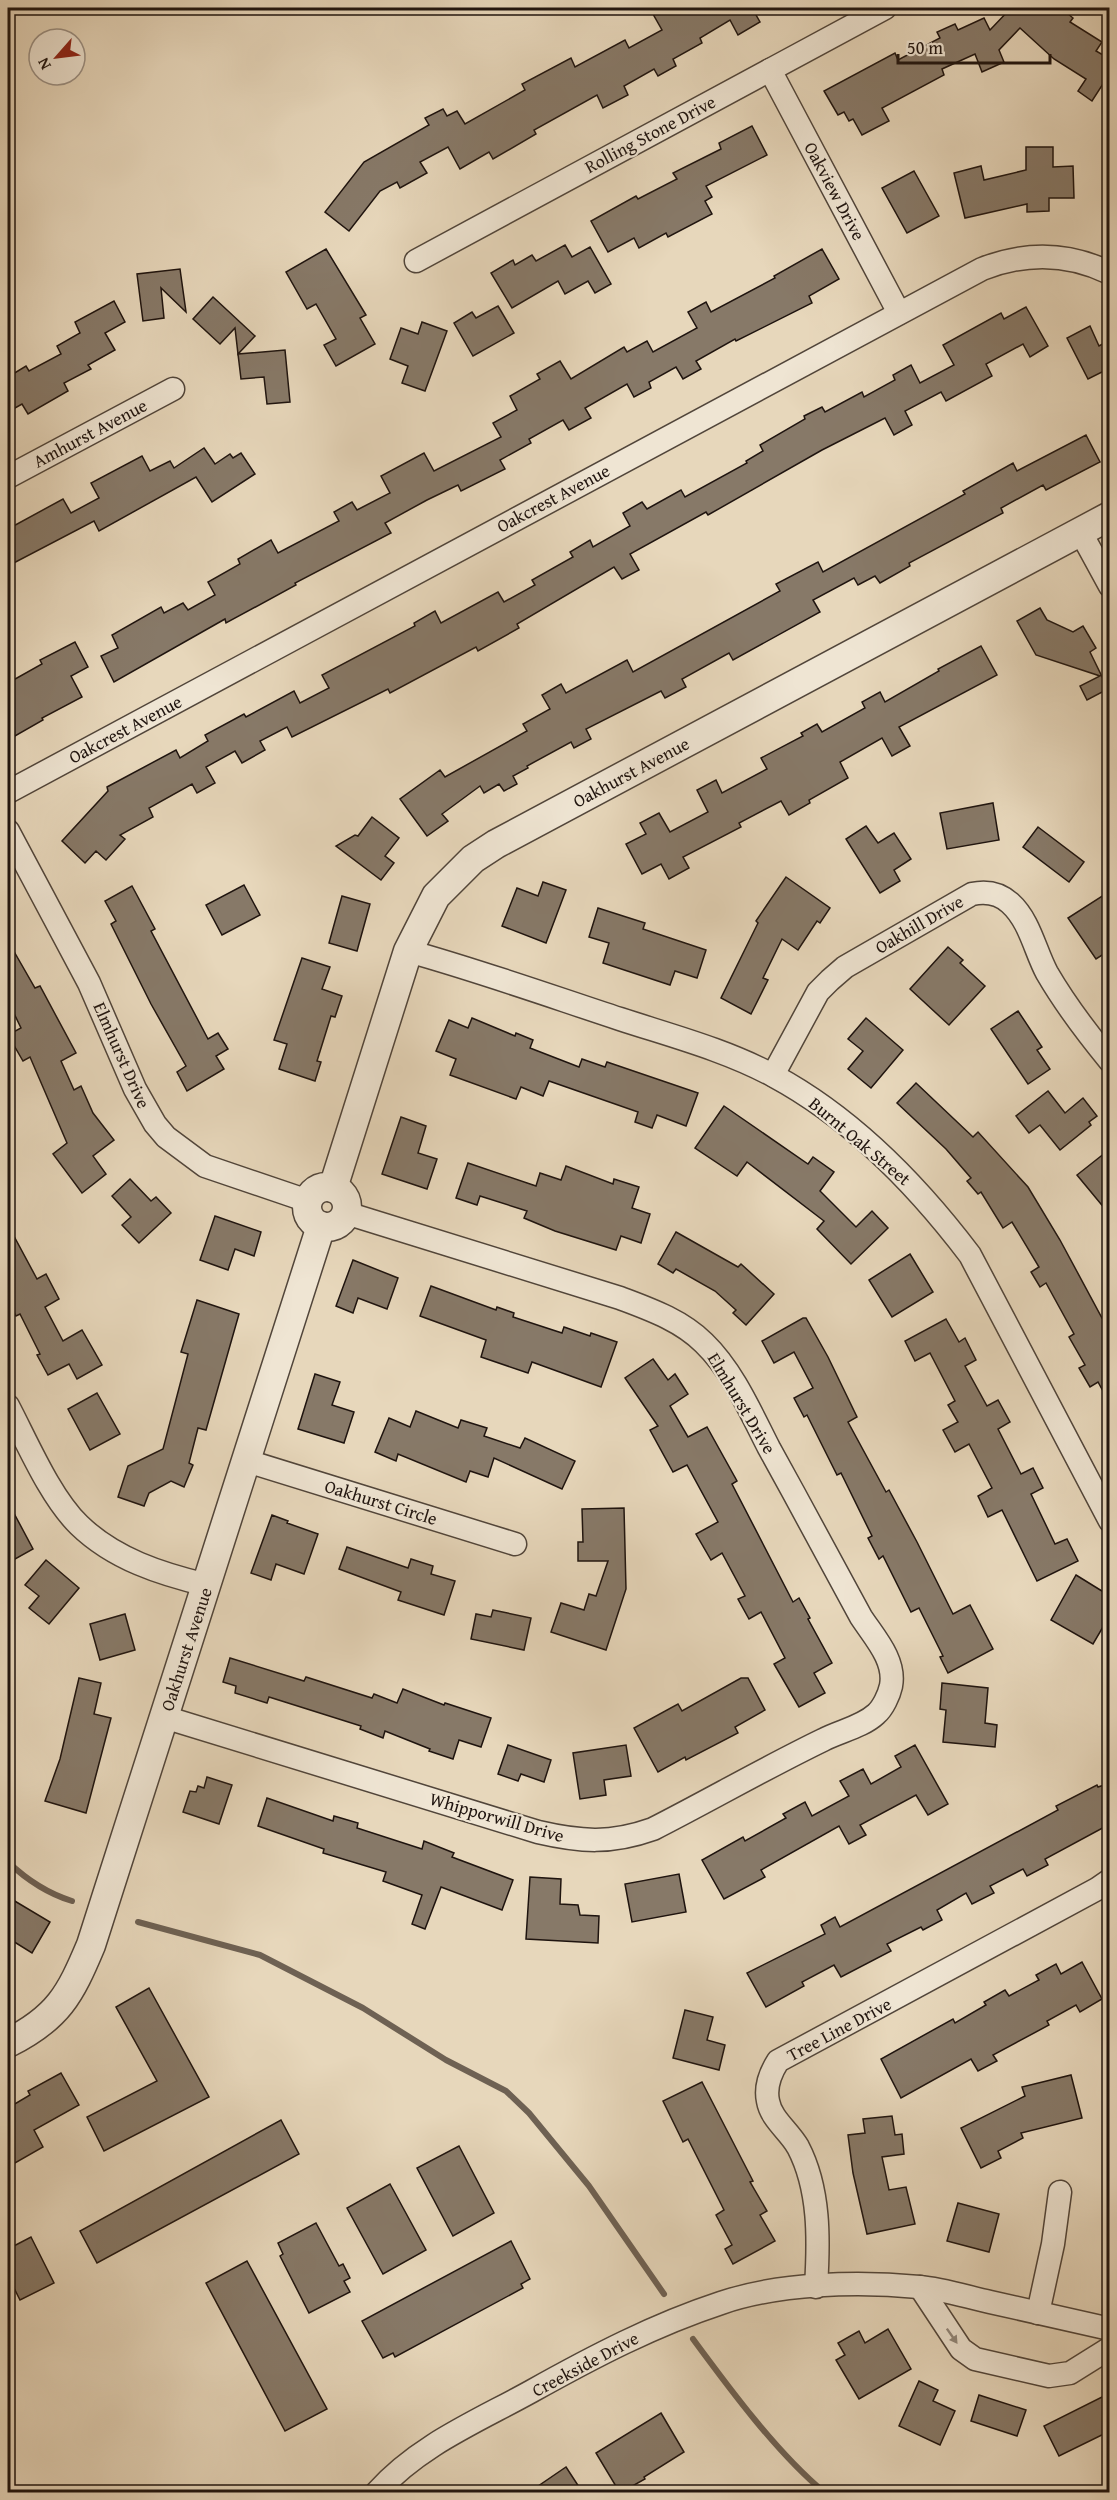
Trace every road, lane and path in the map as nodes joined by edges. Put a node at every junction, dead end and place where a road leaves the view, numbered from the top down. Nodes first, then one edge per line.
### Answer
1 (885, 8) edge
2 (770, 69) junction
3 (416, 261) dead end
4 (1110, 273) edge
5 (899, 313) junction
6 (173, 389) dead end
7 (8, 477) edge
8 (1110, 516) edge
9 (1080, 531) junction
10 (1110, 586) edge
11 (8, 792) edge
12 (8, 831) edge
13 (408, 951) junction
14 (1110, 1061) edge
15 (773, 1075) junction
16 (327, 1207) junction
17 (8, 1406) edge
18 (247, 1461) junction
19 (1110, 1521) edge
20 (515, 1544) dead end
21 (207, 1584) junction
22 (891, 1675) joint
23 (164, 1717) junction
24 (1110, 1880) edge
25 (8, 2043) edge
26 (1060, 2192) dead end
27 (816, 2287) junction
28 (920, 2287) junction
29 (1038, 2313) junction
30 (1110, 2329) edge
31 (1110, 2348) edge
32 (377, 2493) edge

1 - 2 street, Rolling Stone Drive
2 - 3 street, Rolling Stone Drive
2 - 5 street, Oakview Drive
4 - 5 street, Oakcrest Avenue
5 - 11 street, Oakcrest Avenue
6 - 7 street, Amhurst Avenue
8 - 9 street, Oakhurst Avenue
9 - 10 street
9 - 13 street, Oakhurst Avenue
12 - 16 street, Elmhurst Drive
13 - 15 street, Burnt Oak Street
13 - 16 street, Oakhurst Avenue
14 - 15 street, Oakhill Drive
15 - 19 street, Burnt Oak Street
16 - 18 street, Oakhurst Avenue
16 - 22 street, Elmhurst Drive
17 - 21 street
18 - 20 street, Oakhurst Circle
18 - 21 street, Oakhurst Avenue
21 - 23 street, Oakhurst Avenue
22 - 23 street, Whipporwill Drive
23 - 25 street, Oakhurst Avenue
24 - 27 street, Tree Line Drive
26 - 29 street
27 - 28 street, Creekside Drive
27 - 32 street, Creekside Drive
28 - 29 street, Creekside Drive
28 -> 31 street
29 - 30 street, Creekside Drive

